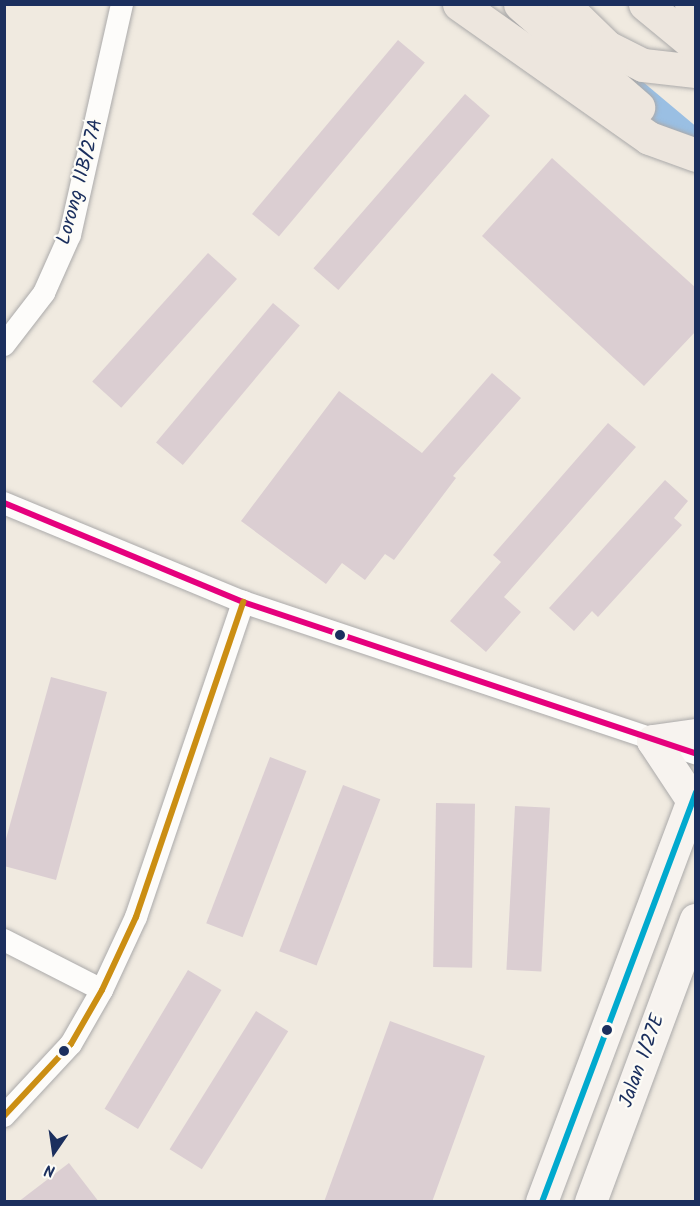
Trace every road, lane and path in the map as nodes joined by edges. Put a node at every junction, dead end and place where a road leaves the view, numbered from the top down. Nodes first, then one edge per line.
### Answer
1 (122, 4) edge
2 (459, 4) edge
3 (520, 4) edge
4 (563, 4) edge
5 (645, 4) edge
6 (691, 4) edge
7 (696, 9) edge
8 (696, 46) edge
9 (696, 71) edge
10 (696, 147) edge
11 (696, 155) edge
12 (4, 345) edge
13 (4, 503) edge
14 (243, 602) junction
15 (696, 735) edge
16 (653, 741) junction
17 (696, 754) edge
18 (694, 796) edge
19 (696, 920) edge
20 (4, 940) edge
21 (102, 990) junction
22 (4, 1116) edge
23 (542, 1202) edge
24 (591, 1202) edge

1 - 12 street, Lorong 11B/27A
2 - 11 highway
3 - 10 highway
4 - 9 highway
5 - 8 highway
6 - 7 highway
13 - 14 street
14 - 16 street
14 - 21 street
15 - 16 street
16 - 17 street
16 - 18 street
18 - 23 street
19 - 24 street, Jalan 1/27E
20 - 21 street
21 - 22 street

